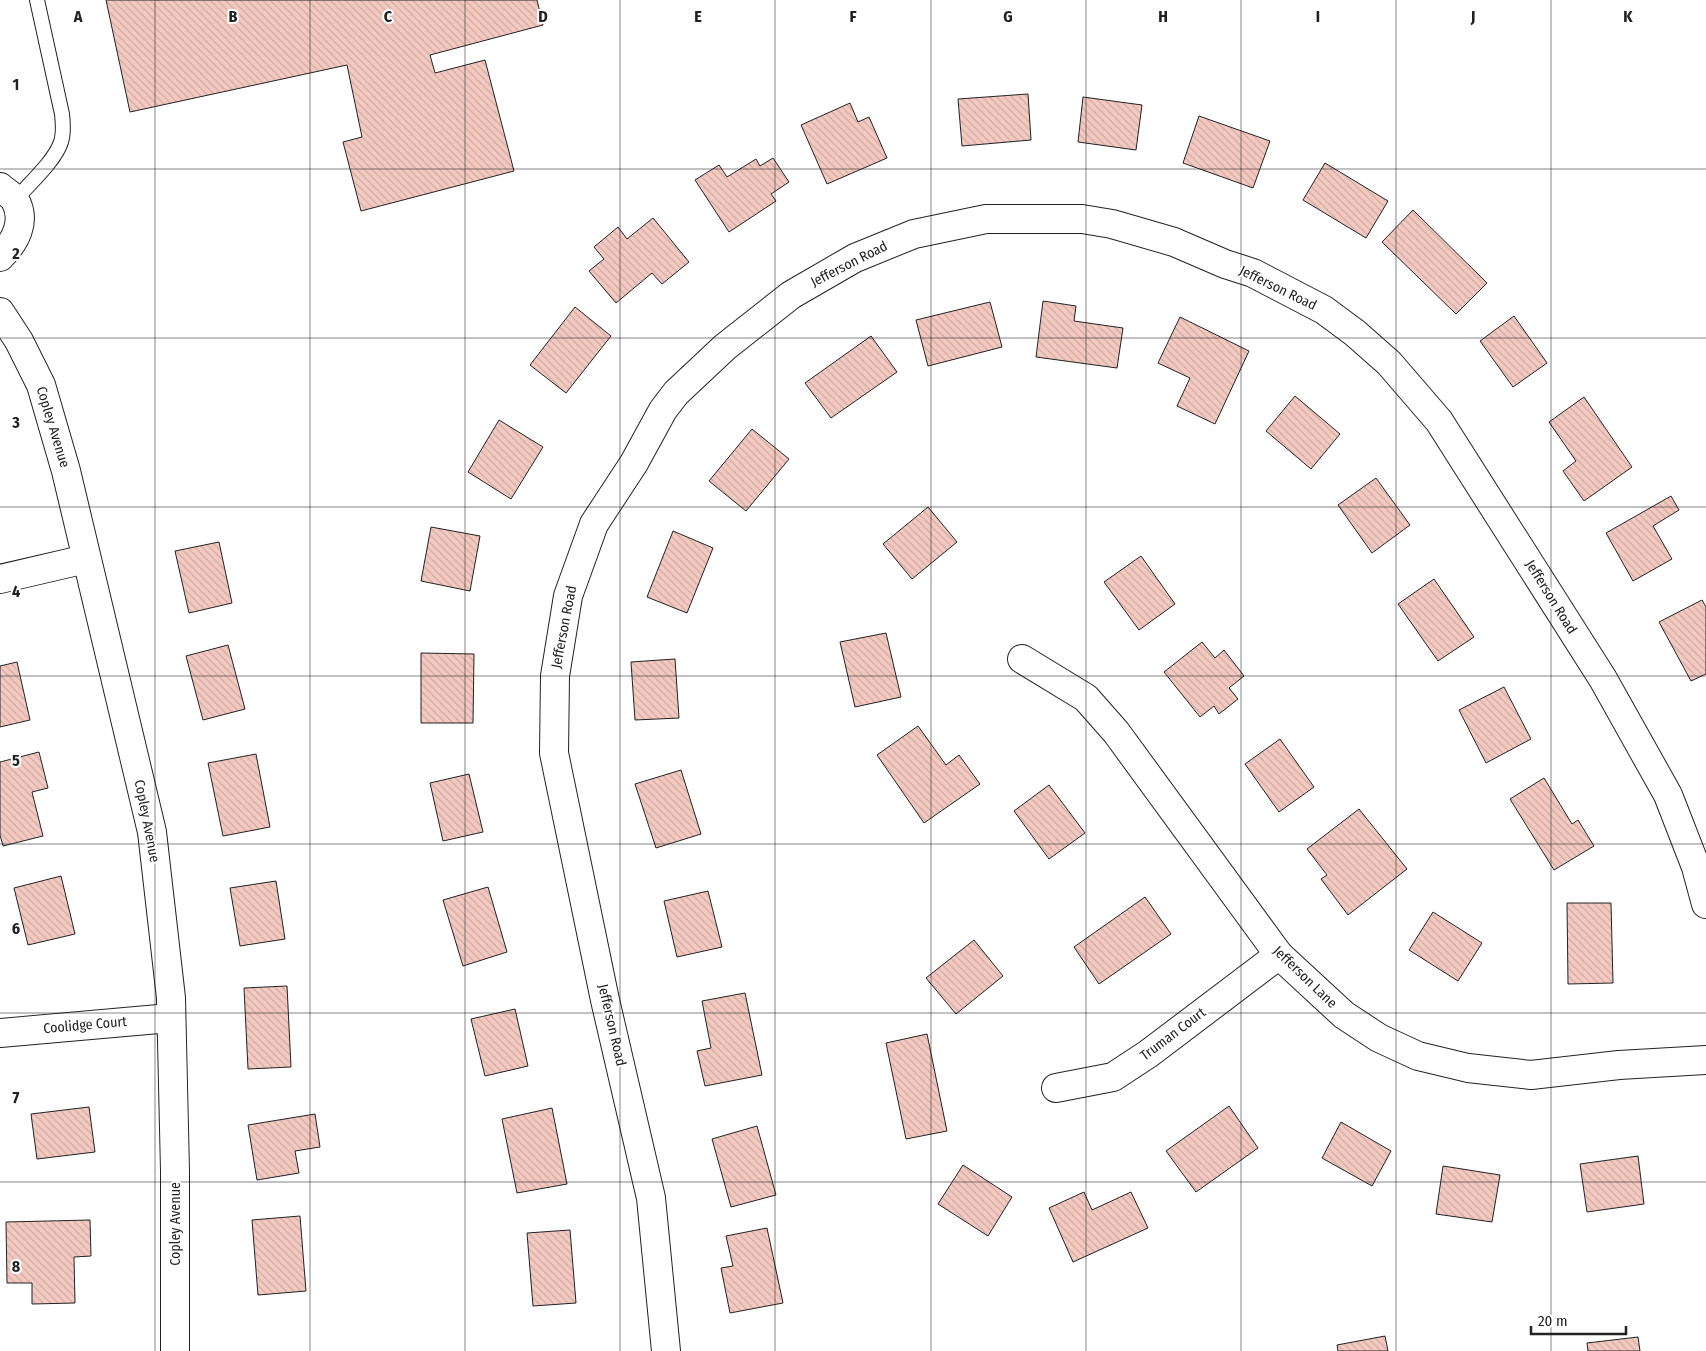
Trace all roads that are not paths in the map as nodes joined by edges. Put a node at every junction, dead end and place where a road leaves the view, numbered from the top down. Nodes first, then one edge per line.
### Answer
1 (38, 0) edge
2 (7, 194) edge
3 (0, 258) edge
4 (0, 312) edge
5 (86, 559) junction
6 (0, 579) edge
7 (1022, 659) dead end
8 (1706, 904) edge
9 (1279, 955) junction
10 (170, 1018) junction
11 (0, 1033) edge
12 (1706, 1060) edge
13 (1056, 1088) dead end
14 (175, 1351) edge
15 (666, 1351) edge

1 - 2 lane
2 - 3 street
4 - 5 street, Copley Avenue
5 - 6 street
5 - 10 street, Copley Avenue
7 - 9 street, Jefferson Lane
8 - 15 street, Jefferson Road
9 - 12 street, Jefferson Lane
9 - 13 street, Truman Court
10 - 11 street, Coolidge Court
10 - 14 street, Copley Avenue

